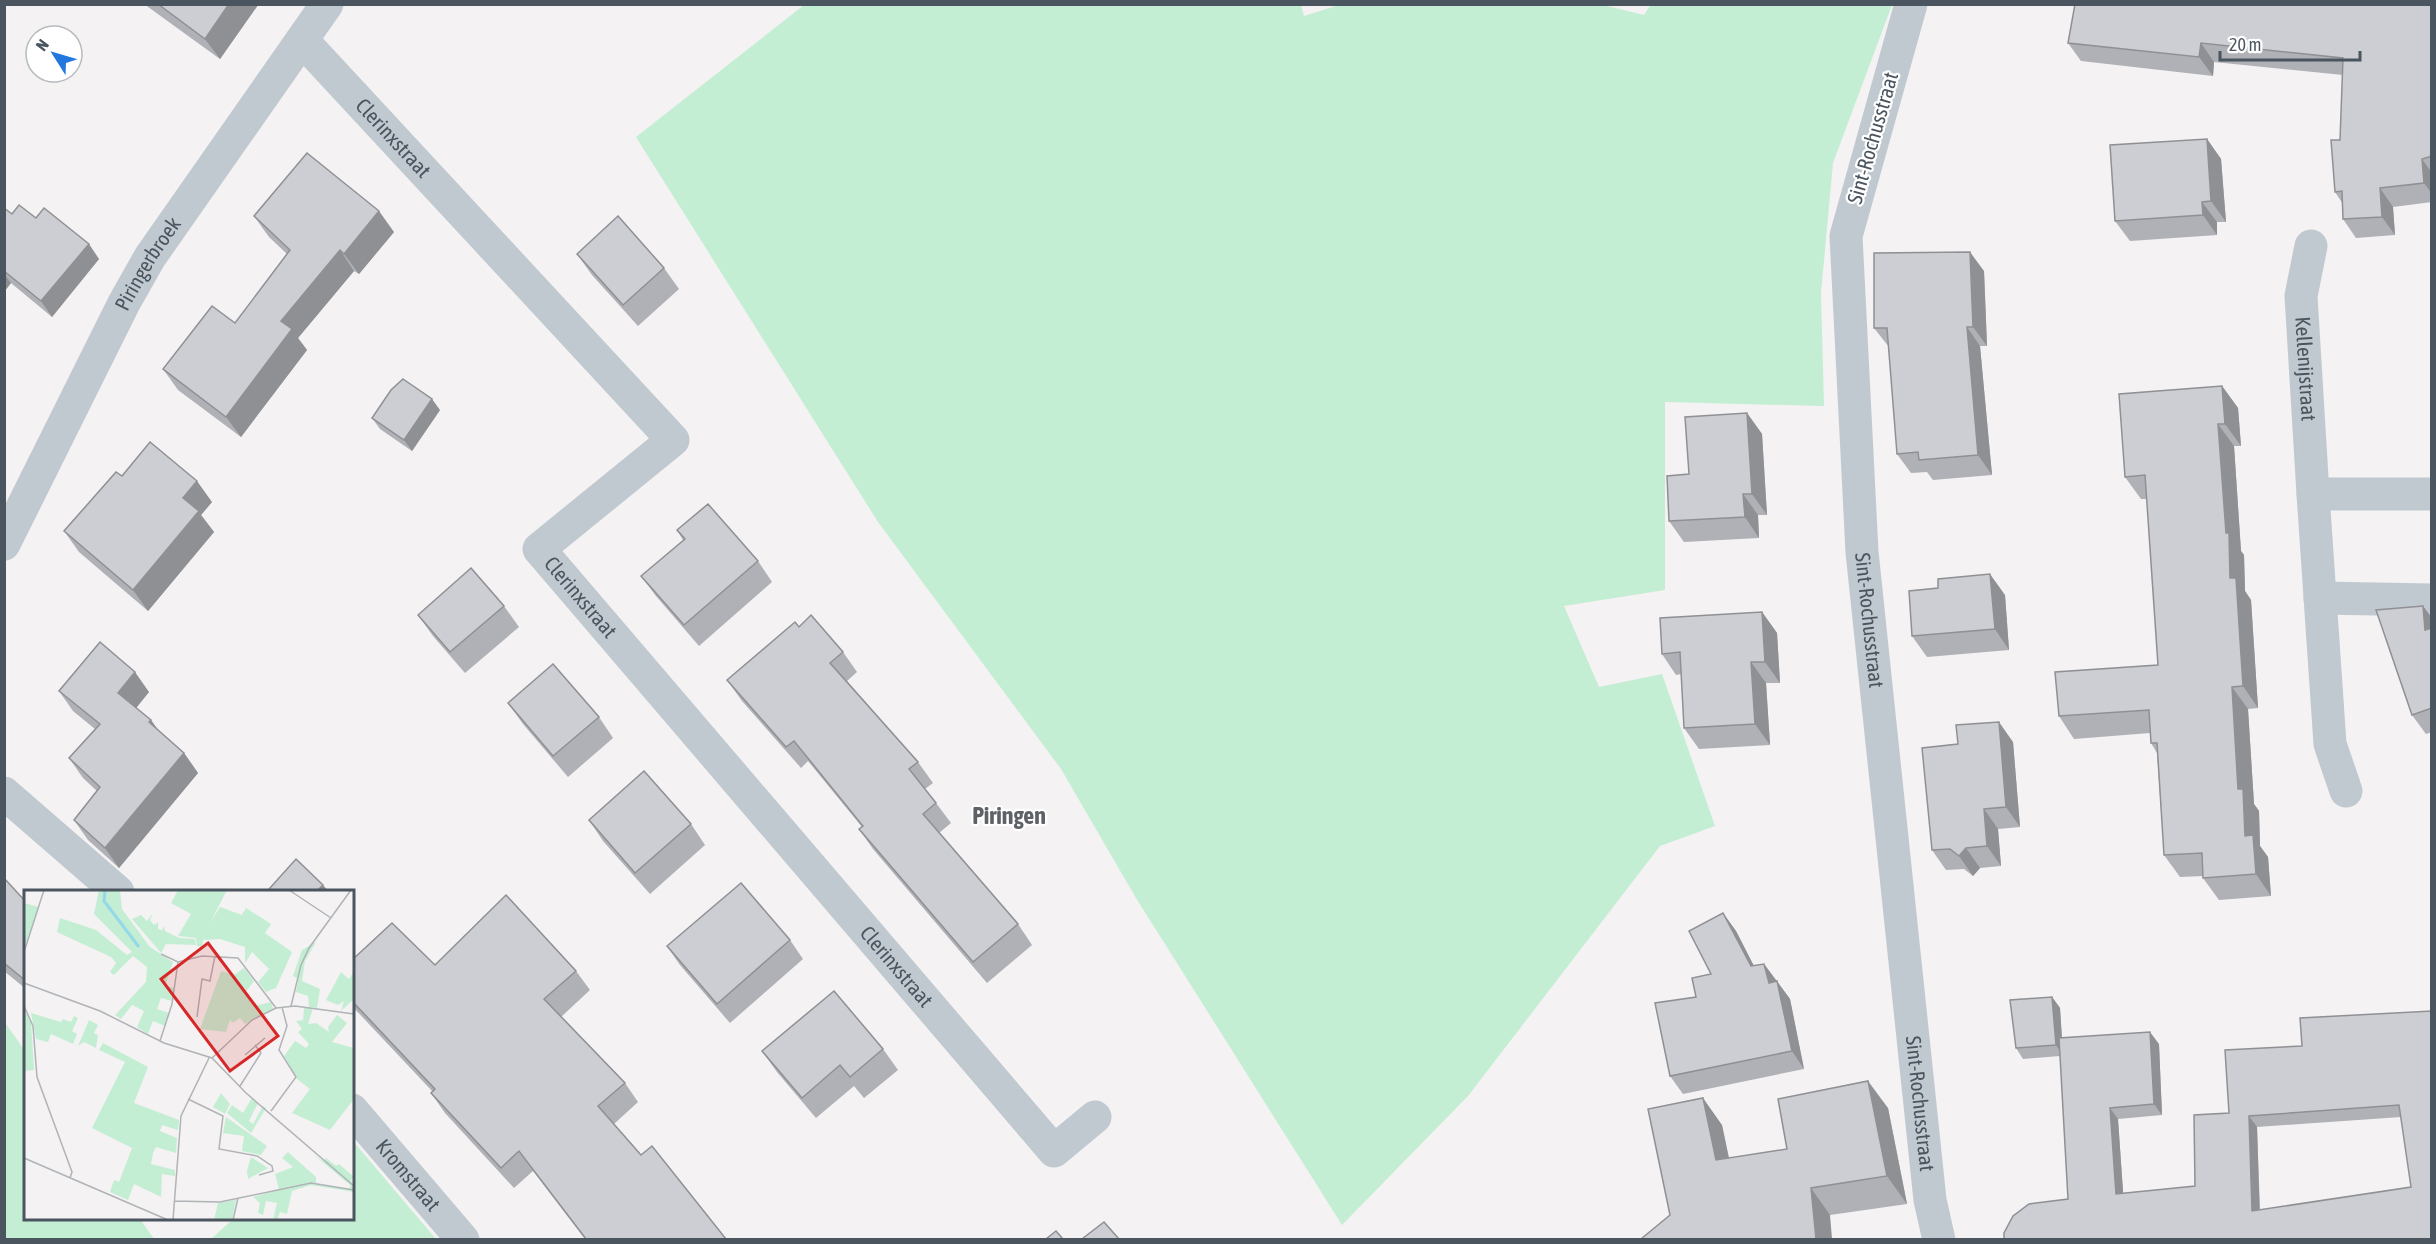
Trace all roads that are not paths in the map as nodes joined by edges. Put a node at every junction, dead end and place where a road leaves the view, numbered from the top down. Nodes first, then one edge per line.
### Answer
1 (327, 4) edge
2 (1911, 4) edge
3 (302, 40) junction
4 (2311, 246) dead end
5 (2313, 494) junction
6 (2432, 494) edge
7 (4, 544) edge
8 (2320, 598) junction
9 (2432, 600) edge
10 (2346, 791) dead end
11 (4, 793) edge
12 (117, 890) edge
13 (354, 1112) edge
14 (1095, 1117) dead end
15 (463, 1239) edge
16 (1939, 1239) edge

1 - 3 street, Piringerbroek
2 - 16 street, Sint-Rochusstraat
3 - 7 street, Piringerbroek
3 - 14 street, Clerinxstraat
4 - 5 street, Kellenijstraat
5 - 6 street
5 - 8 street, Kellenijstraat
8 - 9 street
8 - 10 street, Kellenijstraat
11 - 12 street
13 - 15 street, Kromstraat

